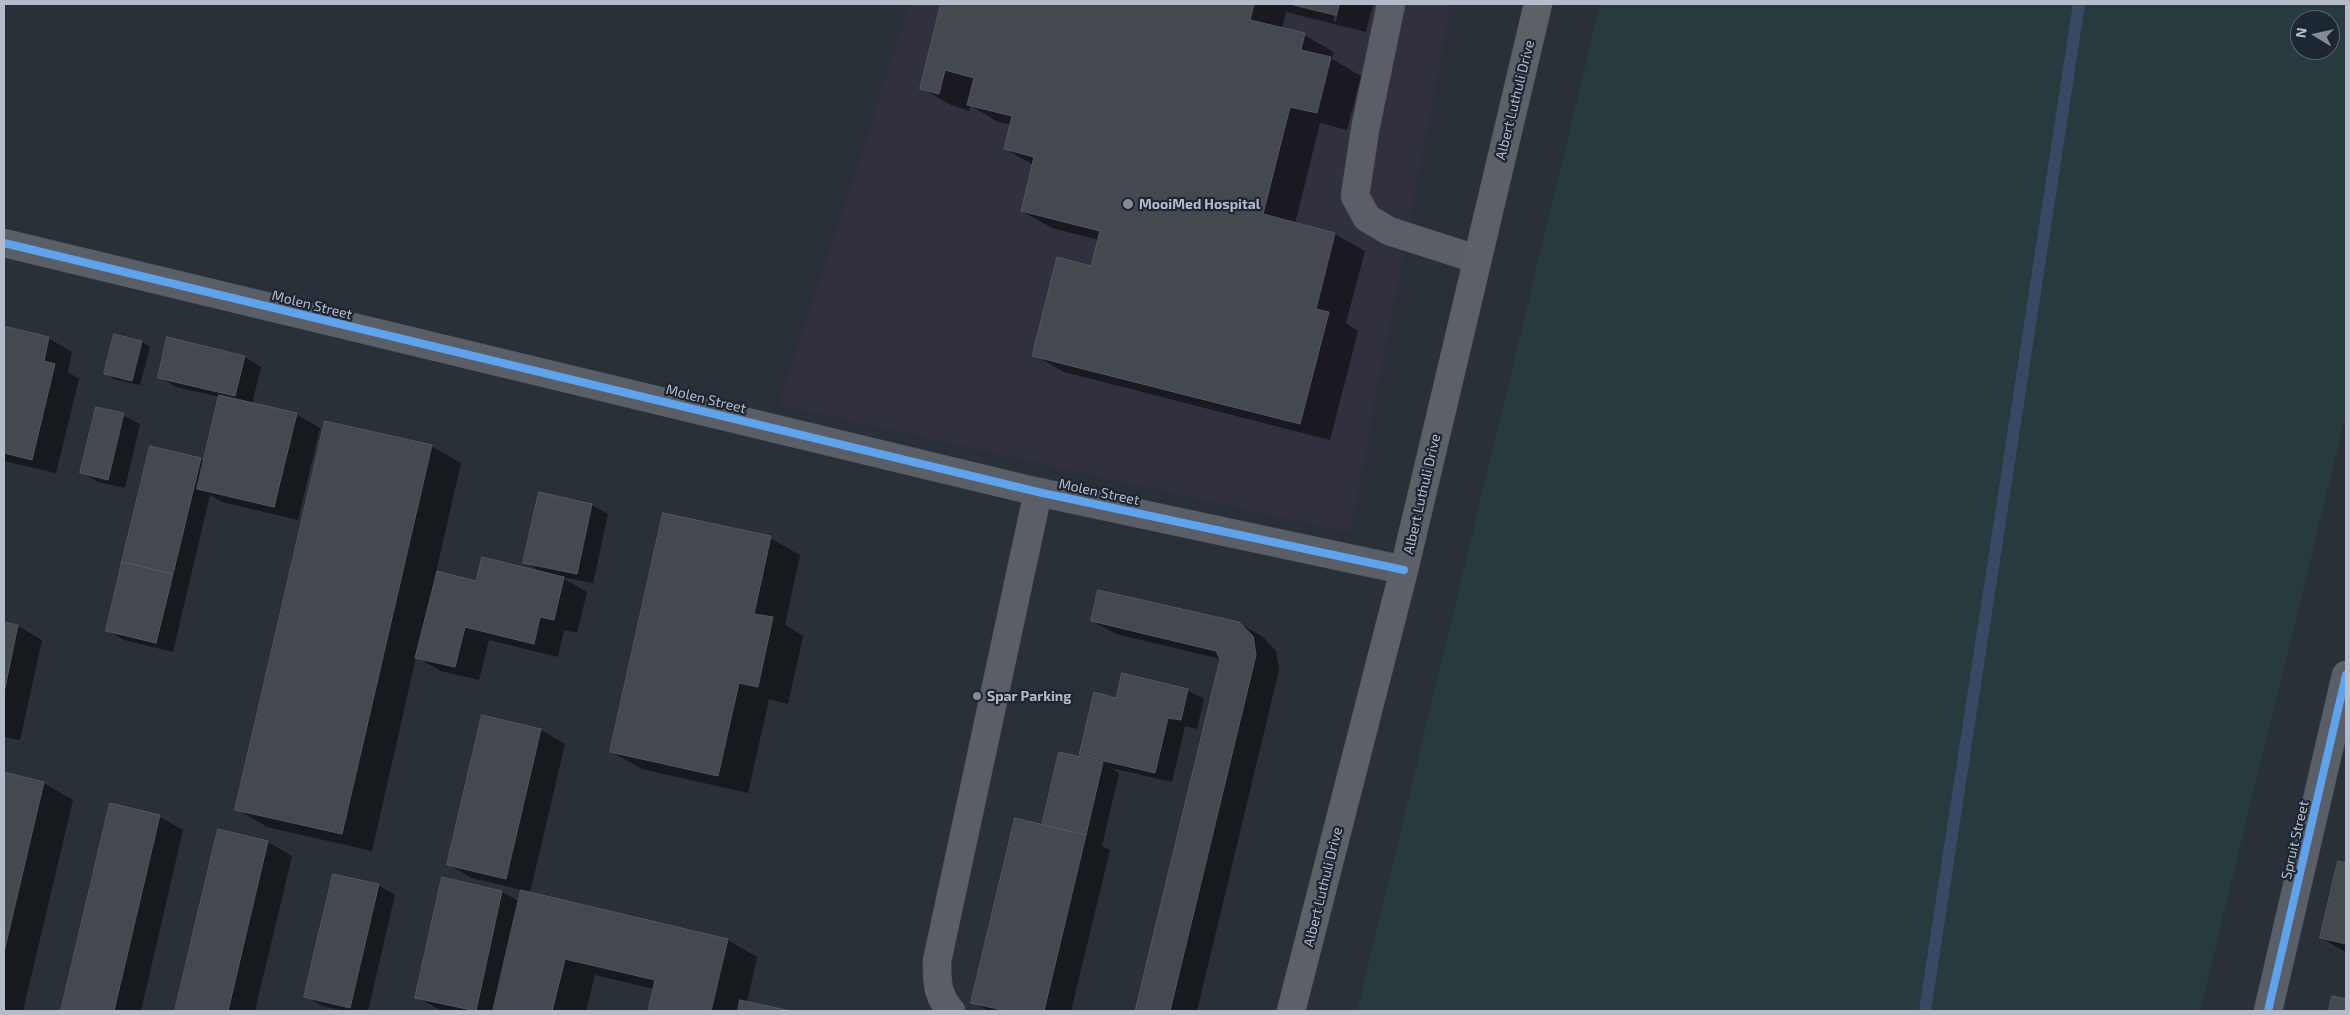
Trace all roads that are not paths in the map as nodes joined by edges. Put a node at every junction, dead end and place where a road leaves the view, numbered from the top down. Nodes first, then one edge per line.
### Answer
1 (1391, 4) edge
2 (1538, 4) edge
3 (4, 243) edge
4 (1476, 259) junction
5 (1038, 492) junction
6 (1404, 570) junction
7 (2346, 675) edge
8 (951, 1011) edge
9 (1291, 1011) edge
10 (2268, 1011) edge

1 - 4 street
2 - 4 main road, Albert Luthuli Drive
3 - 5 street, Molen Street
4 - 6 main road, Albert Luthuli Drive
5 - 6 street, Molen Street
5 - 8 street
6 - 9 main road, Albert Luthuli Drive
7 - 10 street, Spruit Street

